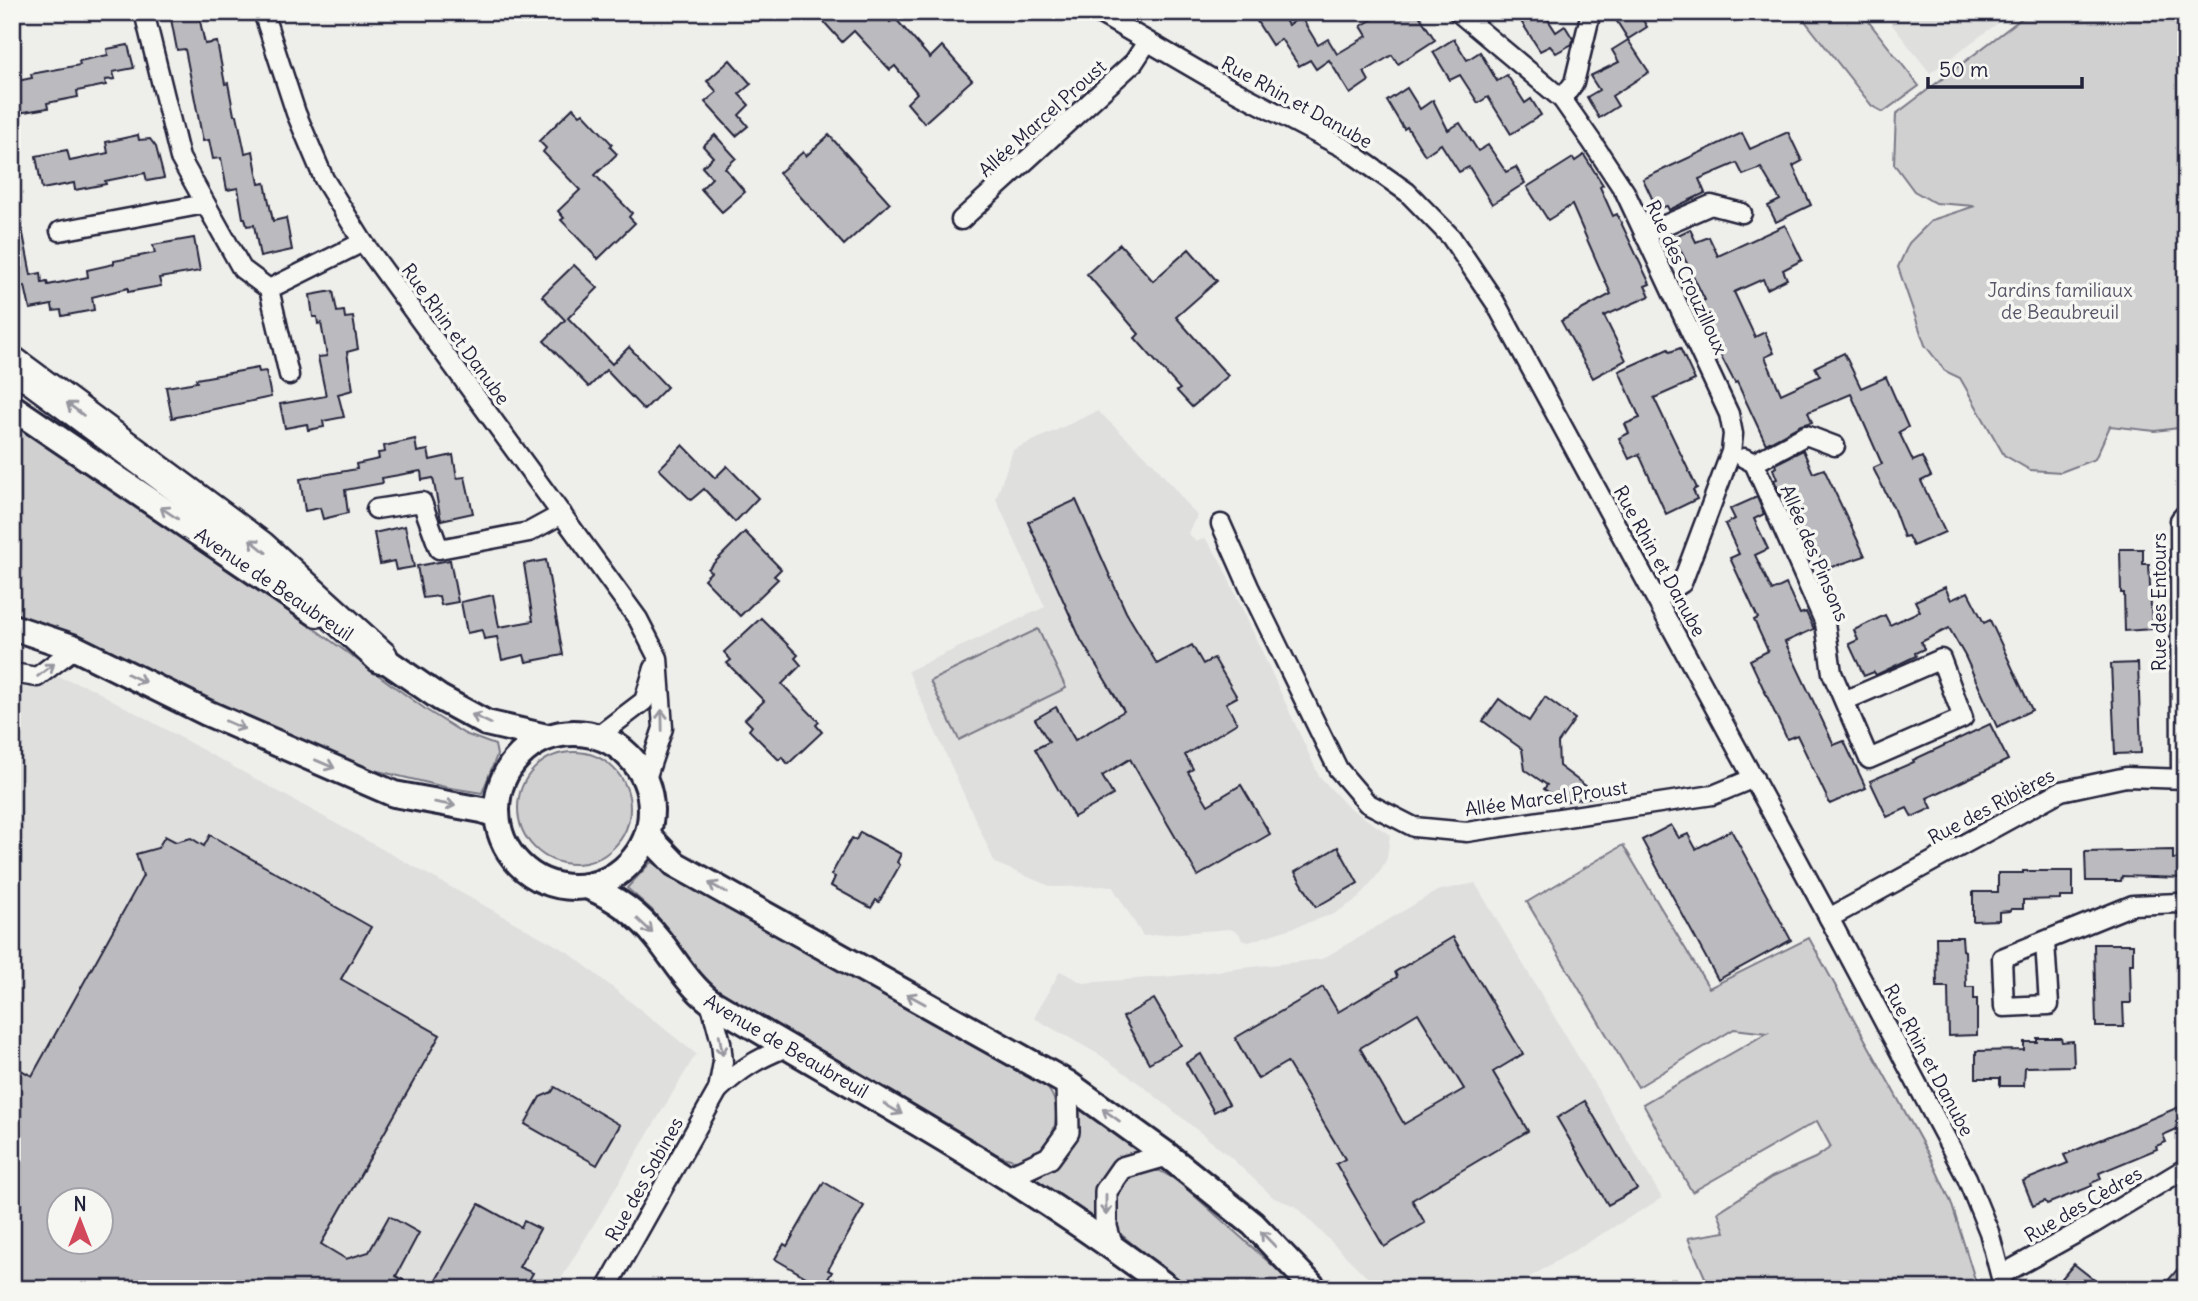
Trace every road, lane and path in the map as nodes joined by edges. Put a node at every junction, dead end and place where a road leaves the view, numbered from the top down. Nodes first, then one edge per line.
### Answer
1 (144, 12) edge
2 (264, 12) edge
3 (1097, 12) edge
4 (1458, 12) edge
5 (1591, 12) edge
6 (1147, 42) junction
7 (1562, 99) junction
8 (205, 204) junction
9 (1742, 213) dead end
10 (961, 220) dead end
11 (60, 231) dead end
12 (1644, 234) junction
13 (363, 242) junction
14 (269, 289) junction
15 (12, 363) edge
16 (289, 375) dead end
17 (12, 407) edge
18 (1835, 446) dead end
19 (1731, 452) junction
20 (1754, 463) junction
21 (376, 509) dead end
22 (2186, 513) edge
23 (562, 514) junction
24 (1221, 524) dead end
25 (1657, 599) junction
26 (12, 627) edge
27 (75, 648) junction
28 (381, 657) junction
29 (657, 657) junction
30 (12, 673) edge
31 (1844, 701) junction
32 (598, 736) junction
33 (547, 737) junction
34 (1754, 778) junction
35 (2183, 778) edge
36 (646, 779) junction
37 (496, 815) junction
38 (648, 835) junction
39 (589, 887) junction
40 (2186, 905) edge
41 (1829, 918) junction
42 (2045, 942) dead end
43 (710, 1001) junction
44 (787, 1047) junction
45 (1067, 1083) junction
46 (718, 1090) junction
47 (1167, 1155) junction
48 (2186, 1168) edge
49 (1008, 1177) junction
50 (1111, 1244) junction
51 (2002, 1282) edge
52 (606, 1289) edge
53 (1169, 1289) edge
54 (1315, 1289) edge

1 - 8 street
2 - 13 street, Rue Rhin et Danube
3 - 6 street, Rue Rhin et Danube
4 - 7 street, Rue des Crouzilloux
5 - 7 street
6 - 10 street, Allée Marcel Proust
6 - 25 street, Rue Rhin et Danube
7 - 12 street, Rue des Crouzilloux
8 - 11 street
8 - 14 street
9 - 12 street
12 - 19 street, Rue des Crouzilloux
13 - 14 street
13 - 23 street, Rue Rhin et Danube
14 - 16 street
28 -> 15 highway
28 -> 17 main road, Avenue de Beaubreuil
18 - 20 street
19 - 20 street
19 - 25 street, Rue des Crouzilloux
20 - 31 street, Allée des Pinsons
21 - 23 street
22 - 35 street, Rue des Entours
23 - 29 street, Rue Rhin et Danube
24 - 34 street, Allée Marcel Proust
25 - 34 street, Rue Rhin et Danube
26 - 27 main road
30 -> 27 street
27 -> 37 main road
33 -> 28 main road, Avenue de Beaubreuil
29 - 32 street
36 -> 29 street, Rue Rhin et Danube
31 - 31 street, Allée des Pinsons
32 - 33 main road, Avenue de Beaubreuil
32 - 36 main road, Avenue de Beaubreuil
33 - 37 main road, Avenue de Beaubreuil
34 - 41 street, Rue Rhin et Danube
35 - 41 street, Rue des Ribières
36 - 38 main road, Avenue de Beaubreuil
37 - 39 main road, Avenue de Beaubreuil
38 - 39 main road, Avenue de Beaubreuil
45 -> 38 main road
39 -> 43 main road, Avenue de Beaubreuil
40 - 42 street
41 - 51 street, Rue Rhin et Danube
43 - 44 main road, Avenue de Beaubreuil
43 -> 46 street, Rue des Sabines
44 - 46 street, Rue des Sabines
44 -> 49 main road, Avenue de Beaubreuil
47 -> 45 main road
45 - 49 street
46 - 52 street, Rue des Sabines
47 -> 50 street
54 -> 47 main road
48 - 51 street, Rue des Cèdres
49 - 50 main road, Avenue de Beaubreuil
50 - 53 main road, Avenue de Beaubreuil

